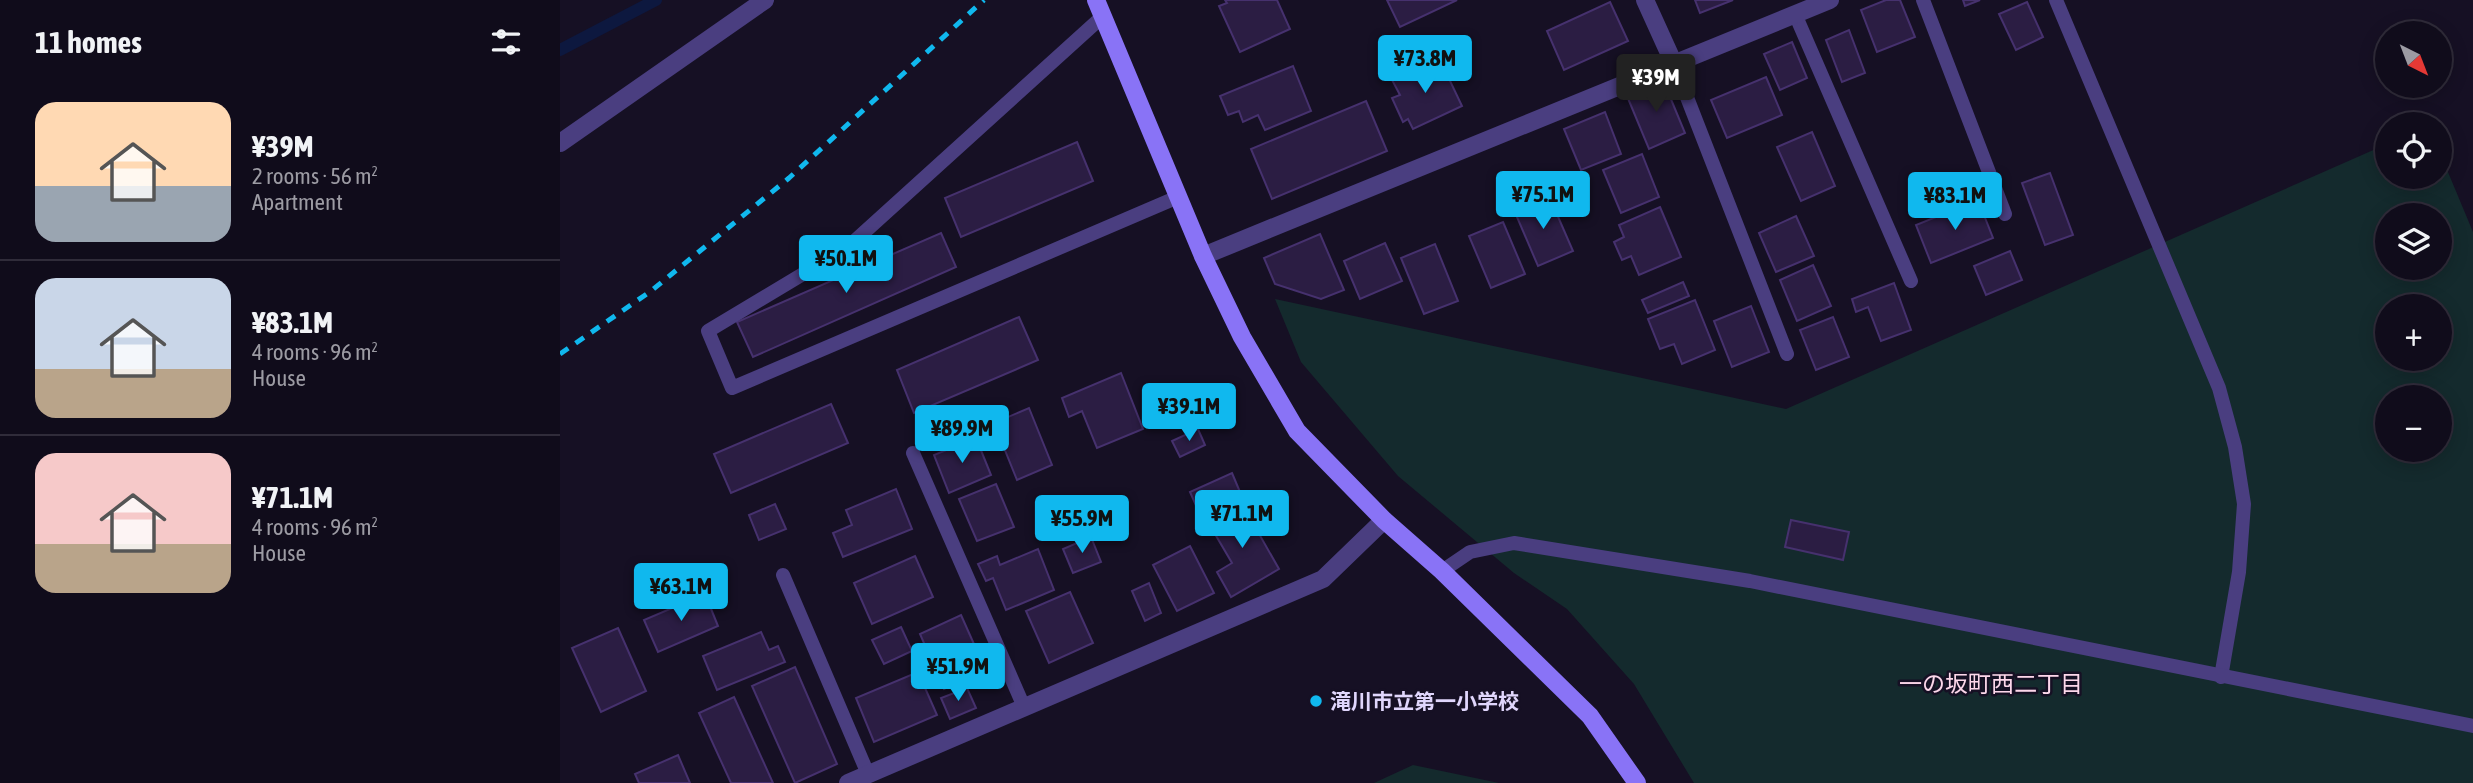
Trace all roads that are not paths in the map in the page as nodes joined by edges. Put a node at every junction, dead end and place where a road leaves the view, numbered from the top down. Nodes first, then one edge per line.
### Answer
1 (765, 0) edge
2 (1645, 0) edge
3 (1830, 0) edge
4 (1923, 0) edge
5 (2056, 0) edge
6 (1099, 8) edge
7 (1796, 14) junction
8 (1674, 64) junction
9 (560, 142) edge
10 (1178, 197) junction
11 (2005, 214) dead end
12 (1203, 256) junction
13 (1911, 281) dead end
14 (1787, 354) dead end
15 (913, 453) dead end
16 (1384, 520) junction
17 (1443, 571) junction
18 (783, 575) dead end
19 (2221, 677) junction
20 (1024, 707) junction
21 (2473, 726) edge
22 (868, 775) junction
23 (848, 783) edge
24 (1637, 783) edge

1 - 9 street
2 - 8 street
3 - 7 street
4 - 11 lane
5 - 19 lane
6 - 10 street
6 - 10 lane
7 - 8 street
7 - 13 lane
8 - 12 street
8 - 14 lane
10 - 12 street
12 - 16 street
15 - 20 lane
16 - 17 street
16 - 20 street
17 - 19 lane
17 - 24 street
18 - 22 lane
19 - 21 lane
20 - 22 street
22 - 23 street

